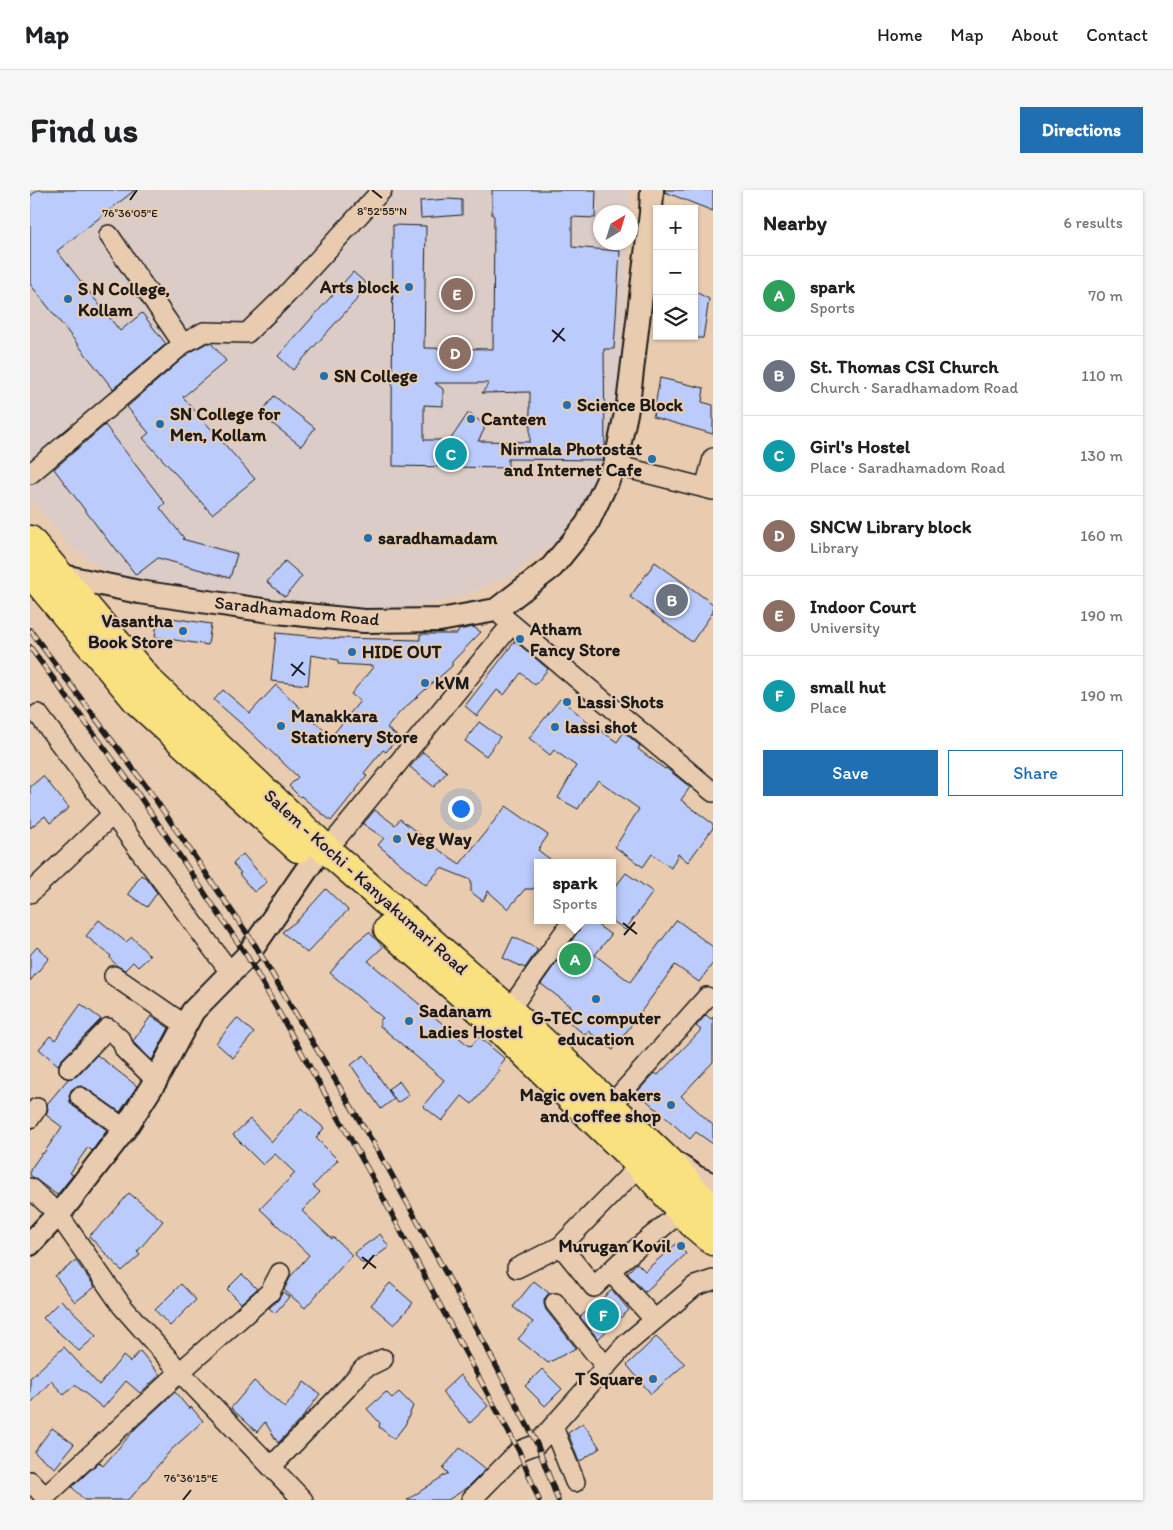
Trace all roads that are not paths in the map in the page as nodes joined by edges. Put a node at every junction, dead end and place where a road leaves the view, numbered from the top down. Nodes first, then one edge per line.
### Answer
1 (382, 190) edge
2 (652, 190) edge
3 (109, 235) dead end
4 (183, 344) junction
5 (713, 458) edge
6 (615, 465) junction
7 (30, 474) edge
8 (709, 489) edge
9 (30, 540) edge
10 (44, 579) edge
11 (503, 617) junction
12 (38, 714) dead end
13 (713, 792) edge
14 (112, 815) junction
15 (320, 856) junction
16 (30, 893) edge
17 (570, 924) edge
18 (230, 972) junction
19 (114, 976) dead end
20 (707, 997) dead end
21 (509, 1010) junction
22 (185, 1025) junction
23 (69, 1068) dead end
24 (156, 1080) junction
25 (80, 1097) dead end
26 (610, 1106) junction
27 (125, 1129) junction
28 (669, 1162) junction
29 (640, 1165) junction
30 (713, 1186) edge
31 (30, 1188) edge
32 (682, 1211) junction
33 (713, 1212) edge
34 (58, 1214) junction
35 (713, 1241) edge
36 (30, 1244) edge
37 (561, 1246) junction
38 (517, 1268) dead end
39 (610, 1271) junction
40 (280, 1273) dead end
41 (713, 1280) edge
42 (555, 1303) dead end
43 (654, 1320) junction
44 (383, 1360) dead end
45 (606, 1367) junction
46 (180, 1372) junction
47 (553, 1427) junction
48 (271, 1467) junction
49 (30, 1481) edge
50 (574, 1482) dead end
51 (303, 1500) edge
52 (471, 1500) edge

1 - 4 street
2 - 6 street, Saradhamadom Road
3 - 4 street
4 - 7 street
5 - 8 street
6 - 8 street
6 - 11 street, Saradhamadom Road
9 - 10 main road, Salem - Kochi - Kanyakumari Road
10 - 11 street, Saradhamadom Road
10 - 15 main road, Salem - Kochi - Kanyakumari Road
11 - 13 street
11 - 15 street
12 - 14 street
14 - 16 street
14 - 18 street
15 - 18 street
15 - 21 main road, Salem - Kochi - Kanyakumari Road
15 - 29 main road
17 - 21 street
18 - 22 street
19 - 22 street
20 - 26 street
21 - 26 main road, Salem - Kochi - Kanyakumari Road
22 - 24 street
23 - 24 street
24 - 27 street
25 - 27 street
26 - 28 main road, Salem - Kochi - Kanyakumari Road
27 - 34 street
28 - 30 main road
28 - 33 main road, Salem - Kochi - Kanyakumari Road
29 - 32 main road
29 - 37 street
31 - 34 street
32 - 35 main road
32 - 39 street
34 - 36 street
34 - 46 street
37 - 38 street
37 - 39 street
39 - 43 street
40 - 46 street
41 - 43 street
42 - 45 street
43 - 45 street
44 - 48 street
45 - 47 street
46 - 48 street
46 - 49 street
47 - 50 street
47 - 52 street
48 - 51 street

